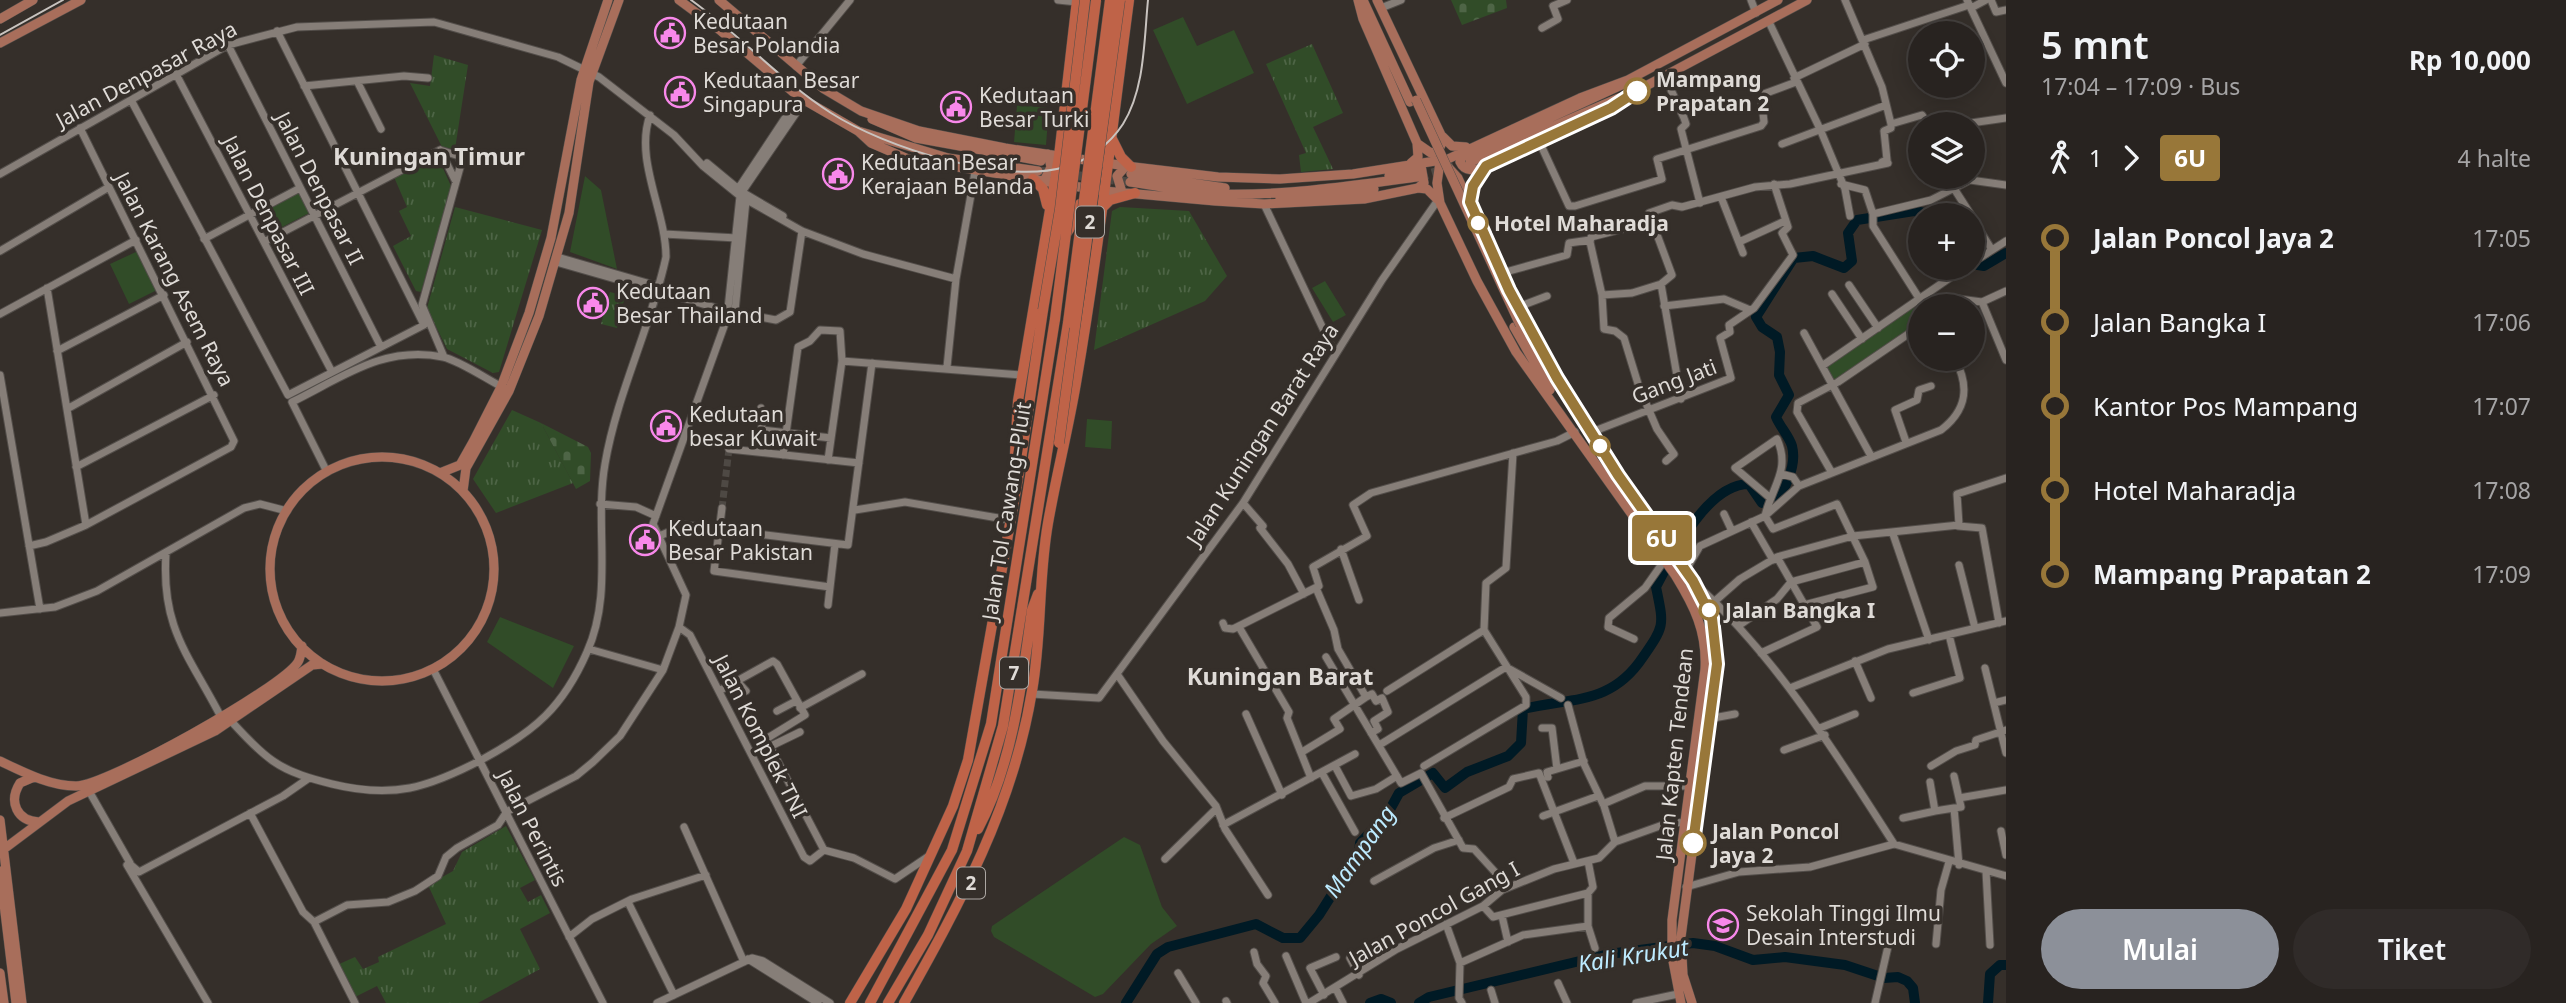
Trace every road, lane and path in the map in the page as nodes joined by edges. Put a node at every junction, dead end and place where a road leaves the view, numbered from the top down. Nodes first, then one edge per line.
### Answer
1 (33, 0) edge
2 (81, 0) edge
3 (608, 0) edge
4 (619, 0) edge
5 (679, 0) edge
6 (719, 0) edge
7 (850, 0) edge
8 (1058, 0) edge
9 (1096, 0) edge
10 (1110, 0) edge
11 (1120, 0) edge
12 (1129, 0) edge
13 (1361, 0) edge
14 (1401, 0) edge
15 (1567, 0) edge
16 (1751, 0) edge
17 (1778, 0) edge
18 (1807, 0) edge
19 (1845, 0) edge
20 (1986, 0) edge
21 (1992, 0) edge
22 (1080, 1) edge
23 (1376, 3) edge
24 (1969, 4) edge
25 (2006, 10) edge
26 (1756, 13) junction
27 (0, 19) edge
28 (1769, 22) junction
29 (1542, 28) dead end
30 (277, 31) junction
31 (1072, 41) junction
32 (1864, 42) junction
33 (0, 43) edge
34 (228, 45) junction
35 (1122, 53) junction
36 (796, 66) junction
37 (588, 71) junction
38 (176, 74) junction
39 (1665, 77) junction
40 (428, 78) dead end
41 (1795, 80) junction
42 (357, 81) junction
43 (2006, 83) edge
44 (304, 86) junction
45 (1629, 94) junction
46 (802, 99) junction
47 (131, 100) junction
48 (1413, 101) junction
49 (1886, 105) junction
50 (650, 115) junction
51 (2006, 118) edge
52 (1908, 119) edge
53 (1985, 121) edge
54 (1891, 124) junction
55 (80, 128) junction
56 (1820, 129) junction
57 (381, 130) dead end
58 (858, 131) junction
59 (1441, 135) junction
60 (1111, 137) junction
61 (1539, 141) junction
62 (1417, 143) junction
63 (1782, 144) dead end
64 (1441, 146) junction
65 (1686, 148) junction
66 (440, 150) junction
67 (1468, 154) junction
68 (1049, 157) junction
69 (1446, 163) junction
70 (1888, 163) dead end
71 (1108, 164) junction
72 (1486, 166) junction
73 (975, 172) junction
74 (1130, 172) junction
75 (1415, 173) junction
76 (1839, 173) junction
77 (0, 174) edge
78 (1142, 176) junction
79 (1042, 178) junction
80 (1280, 179) junction
81 (455, 181) junction
82 (1774, 184) junction
83 (1841, 184) junction
84 (2006, 185) edge
85 (109, 187) junction
86 (1084, 187) junction
87 (300, 188) junction
88 (1955, 190) junction
89 (1104, 191) junction
90 (1122, 191) junction
91 (358, 193) junction
92 (1135, 193) junction
93 (742, 194) junction
94 (1721, 197) junction
95 (1468, 199) junction
96 (1251, 202) junction
97 (1440, 203) junction
98 (1700, 203) junction
99 (1963, 203) edge
100 (1264, 204) junction
101 (1101, 209) junction
102 (1049, 213) junction
103 (250, 215) junction
104 (1850, 215) dead end
105 (314, 216) junction
106 (1872, 217) junction
107 (1785, 221) junction
108 (1650, 222) junction
109 (802, 232) junction
110 (664, 234) junction
111 (813, 234) junction
112 (739, 238) junction
113 (1591, 238) junction
114 (204, 239) junction
115 (1985, 239) edge
116 (136, 240) junction
117 (2006, 241) edge
118 (264, 242) junction
119 (1738, 242) junction
120 (1992, 250) junction
121 (0, 251) edge
122 (1743, 253) dead end
123 (1985, 255) edge
124 (556, 260) junction
125 (1040, 264) junction
126 (1502, 273) junction
127 (1091, 276) junction
128 (956, 279) junction
129 (1947, 280) edge
130 (1661, 285) junction
131 (1849, 285) dead end
132 (659, 287) junction
133 (47, 288) junction
134 (2006, 291) edge
135 (1832, 294) dead end
136 (1917, 294) edge
137 (1932, 294) edge
138 (164, 295) junction
139 (1602, 295) junction
140 (1547, 296) dead end
141 (1034, 298) junction
142 (1985, 301) edge
143 (1664, 306) junction
144 (1518, 307) junction
145 (1087, 309) junction
146 (1985, 309) edge
147 (1908, 311) edge
148 (729, 312) junction
149 (1748, 312) junction
150 (0, 314) edge
151 (1517, 326) junction
152 (1878, 328) junction
153 (1804, 333) dead end
154 (1908, 334) edge
155 (1862, 339) junction
156 (187, 342) junction
157 (381, 347) junction
158 (57, 351) junction
159 (1335, 354) junction
160 (444, 357) junction
161 (2006, 360) edge
162 (842, 361) junction
163 (872, 363) junction
164 (1822, 366) junction
165 (947, 367) junction
166 (1959, 371) edge
167 (332, 372) junction
168 (0, 375) edge
169 (1021, 375) junction
170 (1557, 378) junction
171 (1830, 384) junction
172 (1931, 386) dead end
173 (505, 389) junction
174 (214, 395) junction
175 (1681, 399) junction
176 (1558, 407) junction
177 (67, 408) junction
178 (761, 408) dead end
179 (1649, 409) junction
180 (1575, 432) junction
181 (1592, 432) junction
182 (785, 433) junction
183 (831, 438) junction
184 (1906, 442) junction
185 (729, 449) dead end
186 (1513, 453) junction
187 (783, 455) junction
188 (1871, 456) junction
189 (828, 460) junction
190 (1667, 461) dead end
191 (859, 463) junction
192 (76, 467) junction
193 (327, 472) junction
194 (440, 473) junction
195 (1832, 473) junction
196 (1787, 475) junction
197 (2006, 478) edge
198 (1800, 486) junction
199 (1014, 490) junction
200 (463, 491) junction
201 (1053, 498) junction
202 (1243, 503) junction
203 (600, 504) junction
204 (1767, 506) junction
205 (722, 508) tunnel mouth
206 (855, 510) junction
207 (287, 511) junction
208 (1724, 514) dead end
209 (656, 516) junction
210 (1010, 520) junction
211 (1751, 522) junction
212 (86, 525) junction
213 (1958, 526) junction
214 (719, 528) junction
215 (1732, 531) junction
216 (1892, 534) junction
217 (1853, 536) junction
218 (657, 537) junction
219 (835, 544) junction
220 (29, 546) junction
221 (1341, 549) junction
222 (166, 553) junction
223 (1775, 558) junction
224 (1666, 562) junction
225 (1865, 562) junction
226 (1959, 565) dead end
227 (1684, 569) junction
228 (1693, 581) junction
229 (1791, 582) junction
230 (830, 587) junction
231 (1316, 588) junction
232 (1039, 593) junction
233 (1304, 594) junction
234 (1359, 600) dead end
235 (1715, 601) junction
236 (828, 605) dead end
237 (1804, 606) junction
238 (40, 609) junction
239 (0, 613) edge
240 (2003, 622) edge
241 (1223, 623) dead end
242 (679, 626) junction
243 (1239, 626) junction
244 (1738, 626) junction
245 (1975, 628) junction
246 (1484, 630) junction
247 (1949, 635) junction
248 (1634, 639) dead end
249 (1930, 640) junction
250 (302, 646) junction
251 (589, 649) junction
252 (1761, 653) junction
253 (1326, 657) dead end
254 (1855, 661) junction
255 (323, 664) junction
256 (1506, 667) junction
257 (1985, 668) dead end
258 (433, 669) junction
259 (663, 670) junction
260 (862, 674) dead end
261 (1116, 674) junction
262 (737, 681) junction
263 (1790, 688) junction
264 (719, 691) junction
265 (746, 691) dead end
266 (1387, 691) dead end
267 (1913, 693) dead end
268 (1032, 694) junction
269 (1366, 697) junction
270 (1561, 698) dead end
271 (1871, 698) dead end
272 (2006, 700) edge
273 (1994, 703) junction
274 (798, 705) junction
275 (1354, 705) junction
276 (1568, 705) dead end
277 (777, 711) dead end
278 (1246, 714) dead end
279 (1735, 714) dead end
280 (1855, 714) dead end
281 (221, 717) junction
282 (1708, 719) junction
283 (231, 721) junction
284 (1819, 727) junction
285 (1542, 728) dead end
286 (2003, 731) edge
287 (800, 732) dead end
288 (1371, 733) junction
289 (1825, 735) junction
290 (1376, 744) junction
291 (769, 747) junction
292 (1784, 750) dead end
293 (1302, 751) junction
294 (2006, 752) edge
295 (1355, 754) dead end
296 (0, 761) edge
297 (479, 761) junction
298 (1584, 761) junction
299 (1335, 766) junction
300 (1931, 766) dead end
301 (1557, 769) junction
302 (1322, 773) junction
303 (1423, 773) junction
304 (1397, 776) junction
305 (1954, 776) dead end
306 (34, 777) junction
307 (1548, 777) dead end
308 (309, 778) junction
309 (1311, 778) junction
310 (1930, 782) dead end
311 (1689, 786) junction
312 (2006, 790) edge
313 (89, 791) junction
314 (1282, 795) junction
315 (1598, 796) junction
316 (1959, 798) junction
317 (1603, 804) junction
318 (1954, 808) junction
319 (1216, 809) junction
320 (1555, 811) junction
321 (1934, 811) junction
322 (506, 812) junction
323 (250, 813) junction
324 (1543, 816) dead end
325 (1444, 818) junction
326 (1903, 818) dead end
327 (0, 820) edge
328 (39, 822) junction
329 (1684, 823) junction
330 (1223, 825) junction
331 (684, 827) dead end
332 (2001, 831) dead end
333 (1355, 832) dead end
334 (1459, 840) junction
335 (1615, 842) junction
336 (1894, 844) junction
337 (4, 849) junction
338 (824, 850) junction
339 (967, 851) junction
340 (932, 853) junction
341 (2006, 855) edge
342 (1165, 859) dead end
343 (1588, 861) junction
344 (1949, 862) junction
345 (131, 863) junction
346 (1574, 863) junction
347 (1959, 865) junction
348 (0, 871) edge
349 (1986, 871) junction
350 (706, 875) junction
351 (2006, 876) edge
352 (1374, 881) dead end
353 (1686, 887) junction
354 (1502, 890) junction
355 (1588, 893) junction
356 (1268, 895) dead end
357 (628, 902) junction
358 (1483, 905) junction
359 (1502, 916) junction
360 (314, 922) junction
361 (1446, 924) junction
362 (1588, 926) junction
363 (569, 937) junction
364 (1676, 937) junction
365 (1890, 938) dead end
366 (1508, 942) junction
367 (1936, 944) dead end
368 (1990, 945) dead end
369 (1595, 948) dead end
370 (1254, 952) dead end
371 (1676, 955) junction
372 (1286, 956) dead end
373 (1336, 957) dead end
374 (1350, 958) dead end
375 (746, 961) junction
376 (1460, 963) junction
377 (0, 973) edge
378 (1178, 973) dead end
379 (1359, 975) junction
380 (1558, 983) dead end
381 (800, 988) junction
382 (1336, 989) junction
383 (1491, 990) dead end
384 (674, 995) junction
385 (1679, 998) edge
386 (1320, 999) edge
387 (1461, 1000) edge
388 (4, 1003) edge
389 (16, 1003) edge
390 (22, 1003) edge
391 (208, 1003) edge
392 (355, 1003) edge
393 (603, 1003) edge
394 (657, 1003) edge
395 (818, 1003) edge
396 (830, 1003) edge
397 (850, 1003) edge
398 (870, 1003) edge
399 (888, 1003) edge
400 (904, 1003) edge
401 (1196, 1003) edge
402 (1275, 1003) edge
403 (1308, 1003) edge
404 (1343, 1003) edge
405 (1495, 1003) edge
406 (1567, 1003) edge
407 (1636, 1003) edge
408 (1692, 1003) edge
409 (1875, 1003) edge

1 - 27 main road
2 - 33 main road
3 - 37 main road
4 - 37 main road
5 - 46 main road
6 - 36 main road
7 - 36 street
8 - 22 street
9 - 398 highway, Jalan Tol Cawang–Pluit / 7, bridge
10 - 339 highway, Jalan Tol Cawang–Pluit / 7, bridge
11 - 201 highway, 2, bridge
12 - 35 highway, 2
13 - 48 main road, Jalan Kapten Tendean
13 - 62 main road, Jalan Kapten Tendean
14 - 23 street
15 - 29 street
16 - 26 street
17 - 26 main road
18 - 28 main road
19 - 32 street
20 - 24 street
21 - 25 street
22 - 31 highway, 2
22 - 199 highway, 2, bridge
23 - 48 main road, Jalan Kapten Tendean
23 - 59 main road
24 - 32 street
24 - 43 street
26 - 67 main road
28 - 39 main road
28 - 41 street
30 - 34 street, Jalan Denpasar Raya
30 - 37 street, Jalan Denpasar Raya
30 - 44 street
31 - 35 highway
31 - 68 highway, 2
32 - 41 street
32 - 49 street
34 - 38 street, Jalan Denpasar Raya
34 - 87 street, Jalan Denpasar II
35 - 60 highway, 2
36 - 68 main road
37 - 50 street, Jalan Denpasar Raya
37 - 124 main road
37 - 173 main road
38 - 47 street, Jalan Denpasar Raya
38 - 103 street, Jalan Denpasar III
39 - 45 main road
39 - 65 street
40 - 42 street
41 - 56 street
41 - 65 street
42 - 44 street
42 - 57 street
44 - 91 street
45 - 61 main road
45 - 67 main road
46 - 58 main road
46 - 93 street
47 - 55 street, Jalan Denpasar Raya
47 - 114 street
48 - 151 main road, Jalan Kapten Tendean, bridge
49 - 54 street
49 - 56 street
50 - 93 street, Jalan Denpasar Raya
50 - 110 street
51 - 53 street
52 - 54 street
54 - 76 street
55 - 77 street, Jalan Denpasar Raya
55 - 85 street, Jalan Karang Asem Raya
56 - 63 street
56 - 76 street
58 - 73 main road
58 - 79 main road
59 - 64 main road
59 - 67 main road
60 - 71 highway, 2
60 - 74 highway
61 - 65 street
61 - 72 main road
62 - 64 main road
62 - 75 main road
64 - 69 main road
65 - 98 street
66 - 81 street
66 - 81 street
66 - 91 street
67 - 69 main road
67 - 72 main road
68 - 71 main road
68 - 79 highway, 2
69 - 75 main road
69 - 95 main road, Jalan Kapten Tendean
69 - 97 main road, Jalan Kapten Tendean
70 - 76 street
71 - 74 main road
71 - 89 highway, 2
72 - 95 main road
73 - 79 main road
73 - 128 street
74 - 75 main road
74 - 78 main road
74 - 80 main road
74 - 90 main road
75 - 78 main road
75 - 80 main road
75 - 96 main road
75 - 97 main road
75 - 100 main road
76 - 82 street
76 - 83 street
78 - 80 main road
79 - 86 main road
79 - 102 highway, 2
79 - 102 highway
81 - 160 street
82 - 94 street
82 - 107 street
83 - 104 street
83 - 106 street
84 - 88 street
85 - 116 street, Jalan Karang Asem Raya
85 - 121 street
86 - 89 main road
86 - 125 highway
87 - 103 street
87 - 105 street, Jalan Denpasar II
88 - 99 street
88 - 106 street
89 - 90 main road
89 - 101 highway, 2
90 - 92 main road
91 - 105 street
91 - 157 street
92 - 96 main road
92 - 101 highway
93 - 109 street, Jalan Denpasar Raya
93 - 111 street, Jalan Denpasar Raya
93 - 112 street
94 - 98 street
94 - 119 street
95 - 97 main road
95 - 126 main road, Jalan Kapten Tendean
96 - 100 main road
97 - 159 street, Jalan Kuningan Barat Raya
97 - 176 main road, Jalan Kapten Tendean
98 - 108 street
100 - 159 street
101 - 127 highway, 2
102 - 125 highway, 2
103 - 114 street
103 - 118 street, Jalan Denpasar III
105 - 118 street
105 - 157 street, Jalan Denpasar II
106 - 136 street
107 - 119 street
107 - 149 street
108 - 113 street
108 - 130 street
109 - 111 street, Jalan Denpasar Raya
109 - 148 street
110 - 112 street
110 - 132 street
111 - 128 street, Jalan Denpasar Raya
112 - 148 street
113 - 126 street
113 - 139 street
114 - 167 street
115 - 120 street
116 - 133 street
116 - 138 street, Jalan Karang Asem Raya
117 - 120 street
118 - 167 street, Jalan Denpasar III
119 - 122 street
120 - 123 street
124 - 132 street
124 - 173 main road
125 - 127 highway
125 - 141 highway, 2
126 - 144 main road, Jalan Kapten Tendean
127 - 145 highway, 2
128 - 165 street
129 - 137 street
130 - 139 street
130 - 143 street
131 - 152 street
132 - 148 street
132 - 203 street
133 - 150 street
133 - 158 street
134 - 142 street
135 - 155 street
138 - 156 street, Jalan Karang Asem Raya
138 - 158 street
139 - 179 street
140 - 144 street
141 - 145 highway
141 - 169 highway, 2
143 - 149 street
143 - 175 street
144 - 170 main road, Jalan Kapten Tendean
145 - 201 highway, 2
146 - 161 street
147 - 152 street
148 - 209 street
149 - 175 street, Gang Jati
151 - 170 main road, Jalan Kapten Tendean
151 - 176 main road, Jalan Kapten Tendean
152 - 155 street
153 - 164 street
154 - 171 street
155 - 164 street
156 - 174 street, Jalan Karang Asem Raya
156 - 177 street
157 - 167 street
158 - 177 street
159 - 202 street, Jalan Kuningan Barat Raya
160 - 173 street
160 - 193 street
162 - 163 street
162 - 182 street
162 - 183 street
163 - 165 street
163 - 191 street
164 - 171 street
165 - 169 street
166 - 184 street
168 - 220 street
169 - 199 highway, 2
170 - 181 main road, Jalan Kapten Tendean
171 - 188 street
171 - 195 street
172 - 184 street
173 - 194 main road
173 - 200 main road
174 - 192 street
174 - 212 street, Jalan Karang Asem Raya
175 - 179 street, Gang Jati
176 - 180 main road, Jalan Kapten Tendean
177 - 192 street
178 - 182 street
179 - 181 street, Gang Jati
179 - 190 street
180 - 186 street
180 - 224 main road, Jalan Kapten Tendean
181 - 227 main road, Jalan Kapten Tendean
182 - 183 street
182 - 187 street
183 - 189 street
184 - 188 street
185 - 187 street
186 - 221 street
186 - 246 street
187 - 189 street
188 - 195 street
189 - 191 street
191 - 206 street
192 - 212 street
193 - 194 main road
193 - 207 main road
194 - 200 main road
195 - 198 street
196 - 198 street
196 - 204 street
196 - 204 street
197 - 213 street
198 - 204 street
199 - 210 highway, 2
200 - 258 main road
201 - 232 highway, 2
202 - 233 street
202 - 261 street, Jalan Kuningan Barat Raya
203 - 209 street
203 - 251 street
204 - 211 street
204 - 217 street
205 - 214 street
206 - 210 street
206 - 219 street
207 - 222 street
207 - 250 main road
208 - 215 street
209 - 218 street
210 - 340 highway, 2
211 - 215 street
211 - 223 street
212 - 220 street
213 - 216 street
213 - 240 street
214 - 218 street
214 - 219 street
214 - 230 street
215 - 227 street
216 - 217 street
216 - 249 street
217 - 223 street
217 - 225 street
218 - 242 street
219 - 230 street
220 - 238 street
221 - 231 street
221 - 234 street
222 - 238 street
222 - 281 street
223 - 229 street
223 - 235 street
224 - 248 street
224 - 311 main road, Jalan Kapten Tendean
225 - 229 street
225 - 237 street
226 - 245 street
227 - 228 main road, Jalan Kapten Tendean
228 - 235 street
228 - 282 main road, Jalan Kapten Tendean
229 - 237 street
229 - 244 street
230 - 236 street
231 - 233 street
231 - 269 street
232 - 268 highway, 2
232 - 339 highway
233 - 243 street
235 - 244 street
237 - 252 street
238 - 239 street
240 - 245 street
241 - 243 street
242 - 259 street
242 - 264 street, Jalan Komplek TNI
243 - 293 street
244 - 252 street
245 - 247 street
246 - 256 street
246 - 266 street
247 - 249 street
247 - 267 street
249 - 254 street
250 - 255 main road
250 - 281 main road
251 - 259 street
251 - 297 street
252 - 263 street
253 - 275 street
254 - 263 street
254 - 271 street
255 - 258 main road
255 - 283 main road
256 - 270 street
256 - 290 street
256 - 303 street
257 - 273 street
258 - 297 street, Jalan Perintis
259 - 322 street
260 - 274 street
261 - 268 street, Jalan Kuningan Barat Raya
261 - 319 street
262 - 264 street
262 - 265 street
262 - 274 street
263 - 284 street
264 - 338 street, Jalan Komplek TNI
268 - 400 highway, 2
269 - 275 street
269 - 288 street
272 - 273 street
273 - 286 street
274 - 277 street
274 - 291 street
275 - 288 street
275 - 293 street
276 - 298 street
278 - 314 street
279 - 282 street
280 - 284 street
281 - 306 main road
282 - 353 main road, Jalan Kapten Tendean
283 - 308 street
283 - 313 main road
284 - 289 street
285 - 301 street
286 - 294 street
286 - 300 street
287 - 291 street
288 - 290 street
289 - 292 street
289 - 336 street
290 - 304 street
291 - 338 street
293 - 309 street
295 - 299 street
296 - 306 main road
297 - 308 street
297 - 322 street, Jalan Perintis
298 - 301 street
298 - 315 street
299 - 302 street
299 - 304 street
301 - 307 street
302 - 309 street
302 - 333 street
303 - 304 street
303 - 325 street
305 - 316 street
306 - 328 main road
308 - 323 street
309 - 314 street
310 - 321 street
311 - 317 street
311 - 329 main road, Jalan Kapten Tendean
312 - 316 street
313 - 328 main road
313 - 345 street
314 - 330 street
315 - 317 street
315 - 320 street
316 - 318 street
317 - 335 street
318 - 321 street
318 - 347 street
319 - 330 street
319 - 342 street
320 - 324 street
320 - 325 street
320 - 346 street
321 - 326 street
322 - 360 street
322 - 363 street, Jalan Perintis
323 - 345 street
323 - 360 street
325 - 334 street
327 - 337 main road
328 - 337 main road
329 - 335 street, Jalan Poncol Gang I
329 - 364 main road, Jalan Kapten Tendean
330 - 356 street
331 - 350 street
332 - 341 street
334 - 352 street
334 - 354 street
335 - 343 street, Jalan Poncol Gang I
336 - 344 street
336 - 353 street
337 - 390 main road
338 - 340 street
339 - 399 highway, Jalan Tol Cawang–Pluit / 7
340 - 397 highway, 2
343 - 346 street, Jalan Poncol Gang I
343 - 355 street
344 - 347 street
344 - 367 street
345 - 391 street
346 - 354 street, Jalan Poncol Gang I
347 - 349 street
348 - 389 main road
349 - 351 street
349 - 368 street
350 - 357 street
350 - 375 street
353 - 364 main road, Jalan Kapten Tendean
354 - 358 street, Jalan Poncol Gang I
355 - 359 street
355 - 362 street
357 - 363 street
357 - 384 street
358 - 359 street
358 - 361 street, Jalan Poncol Gang I
359 - 366 street
360 - 392 street
361 - 376 street
361 - 379 street, Jalan Poncol Gang I
362 - 366 street
362 - 369 street
363 - 393 street, Jalan Perintis
364 - 371 main road
365 - 409 street
366 - 376 street
370 - 402 street
371 - 385 main road
371 - 408 main road
372 - 403 street
373 - 386 street
374 - 379 street
375 - 381 street
375 - 384 street
376 - 387 street
377 - 388 main road
378 - 401 street
379 - 382 street, Jalan Poncol Gang I
380 - 406 street
381 - 395 street
381 - 396 street
382 - 386 street, Jalan Poncol Gang I
382 - 404 street
383 - 405 street
384 - 394 street
385 - 407 street
386 - 403 street, Jalan Poncol Gang I

